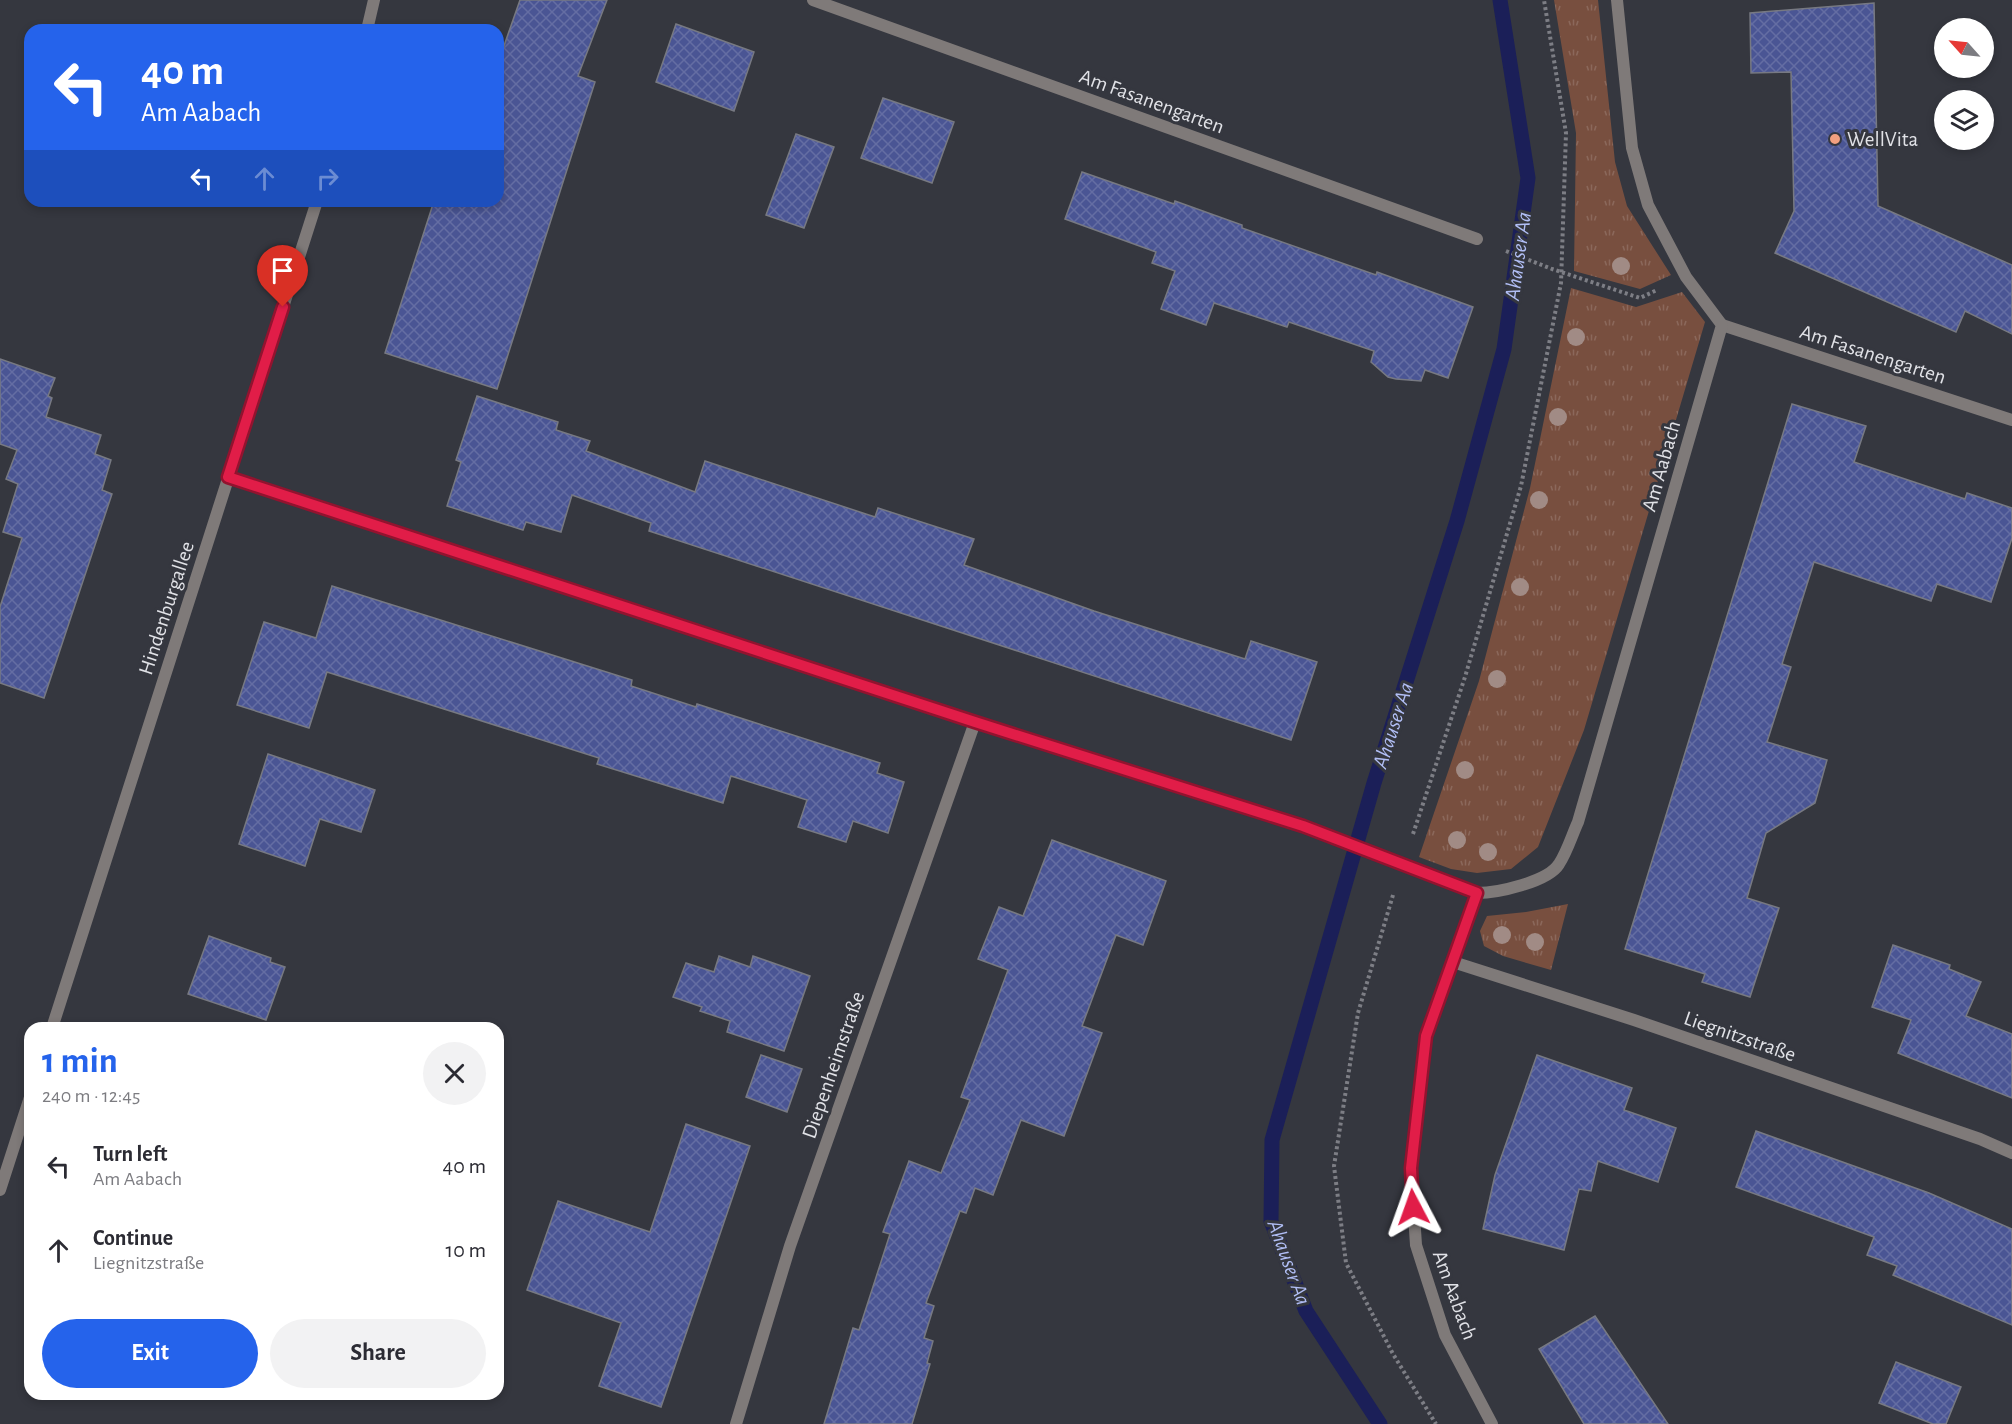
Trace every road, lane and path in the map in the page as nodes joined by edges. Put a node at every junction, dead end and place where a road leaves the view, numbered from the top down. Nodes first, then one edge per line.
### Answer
1 (374, 0) edge
2 (813, 0) edge
3 (1544, 0) edge
4 (1617, 0) edge
5 (368, 24) edge
6 (315, 207) edge
7 (1478, 239) joint
8 (1561, 272) junction
9 (1686, 277) junction
10 (1722, 325) junction
11 (2012, 420) edge
12 (228, 477) junction
13 (975, 722) junction
14 (1403, 864) junction
15 (1477, 893) junction
16 (1453, 962) junction
17 (54, 1022) edge
18 (24, 1116) edge
19 (2012, 1153) edge
20 (0, 1190) edge
21 (736, 1424) edge
22 (1436, 1424) edge
23 (1492, 1424) edge

1 - 5 street
2 - 7 street, Am Fasanengarten
3 - 8 path
4 - 9 street
6 - 12 street, Hindenburgallee
7 - 8 path
8 - 9 path
8 - 14 path
9 - 10 street
10 - 11 street, Am Fasanengarten
10 - 15 street, Am Aabach
12 - 13 street
12 - 17 street, Hindenburgallee
13 - 14 street, Am Aabach
13 - 21 street, Diepenheimstraße
14 - 15 street, Am Aabach
14 - 22 path
15 - 16 street, Am Aabach
16 - 19 street, Liegnitzstraße
16 - 23 street, Am Aabach
18 - 20 street

